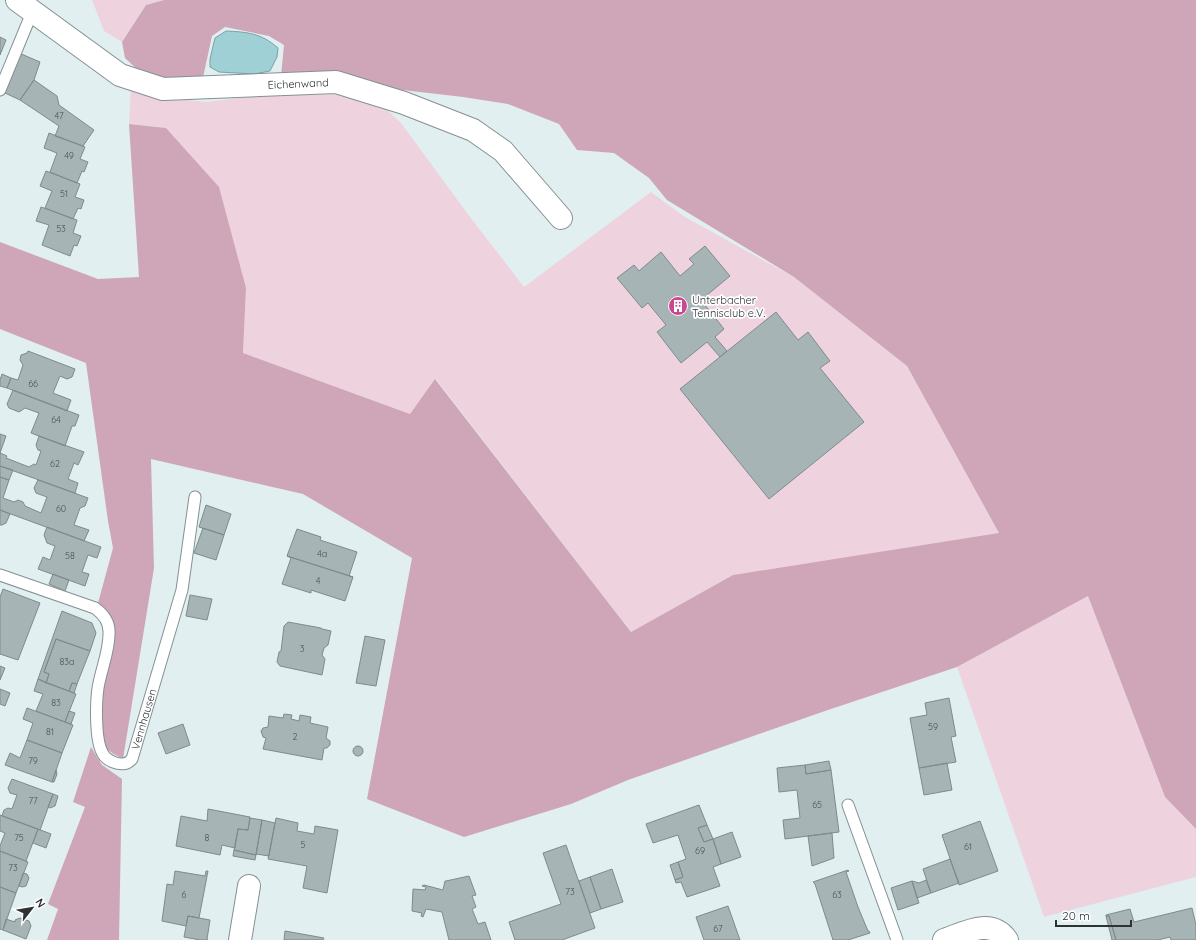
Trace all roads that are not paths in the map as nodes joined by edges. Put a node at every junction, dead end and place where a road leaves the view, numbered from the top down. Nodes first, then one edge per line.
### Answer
1 (25, 5) edge
2 (0, 90) edge
3 (561, 218) dead end
4 (195, 497) dead end
5 (0, 574) edge
6 (848, 805) dead end
7 (249, 886) dead end
8 (240, 940) edge
9 (897, 940) edge
10 (944, 940) edge
11 (1007, 940) edge

1 - 2 lane
1 - 3 street, Eichenwand
4 - 5 lane, Vennhausen
6 - 9 lane
7 - 8 street
10 - 11 street

